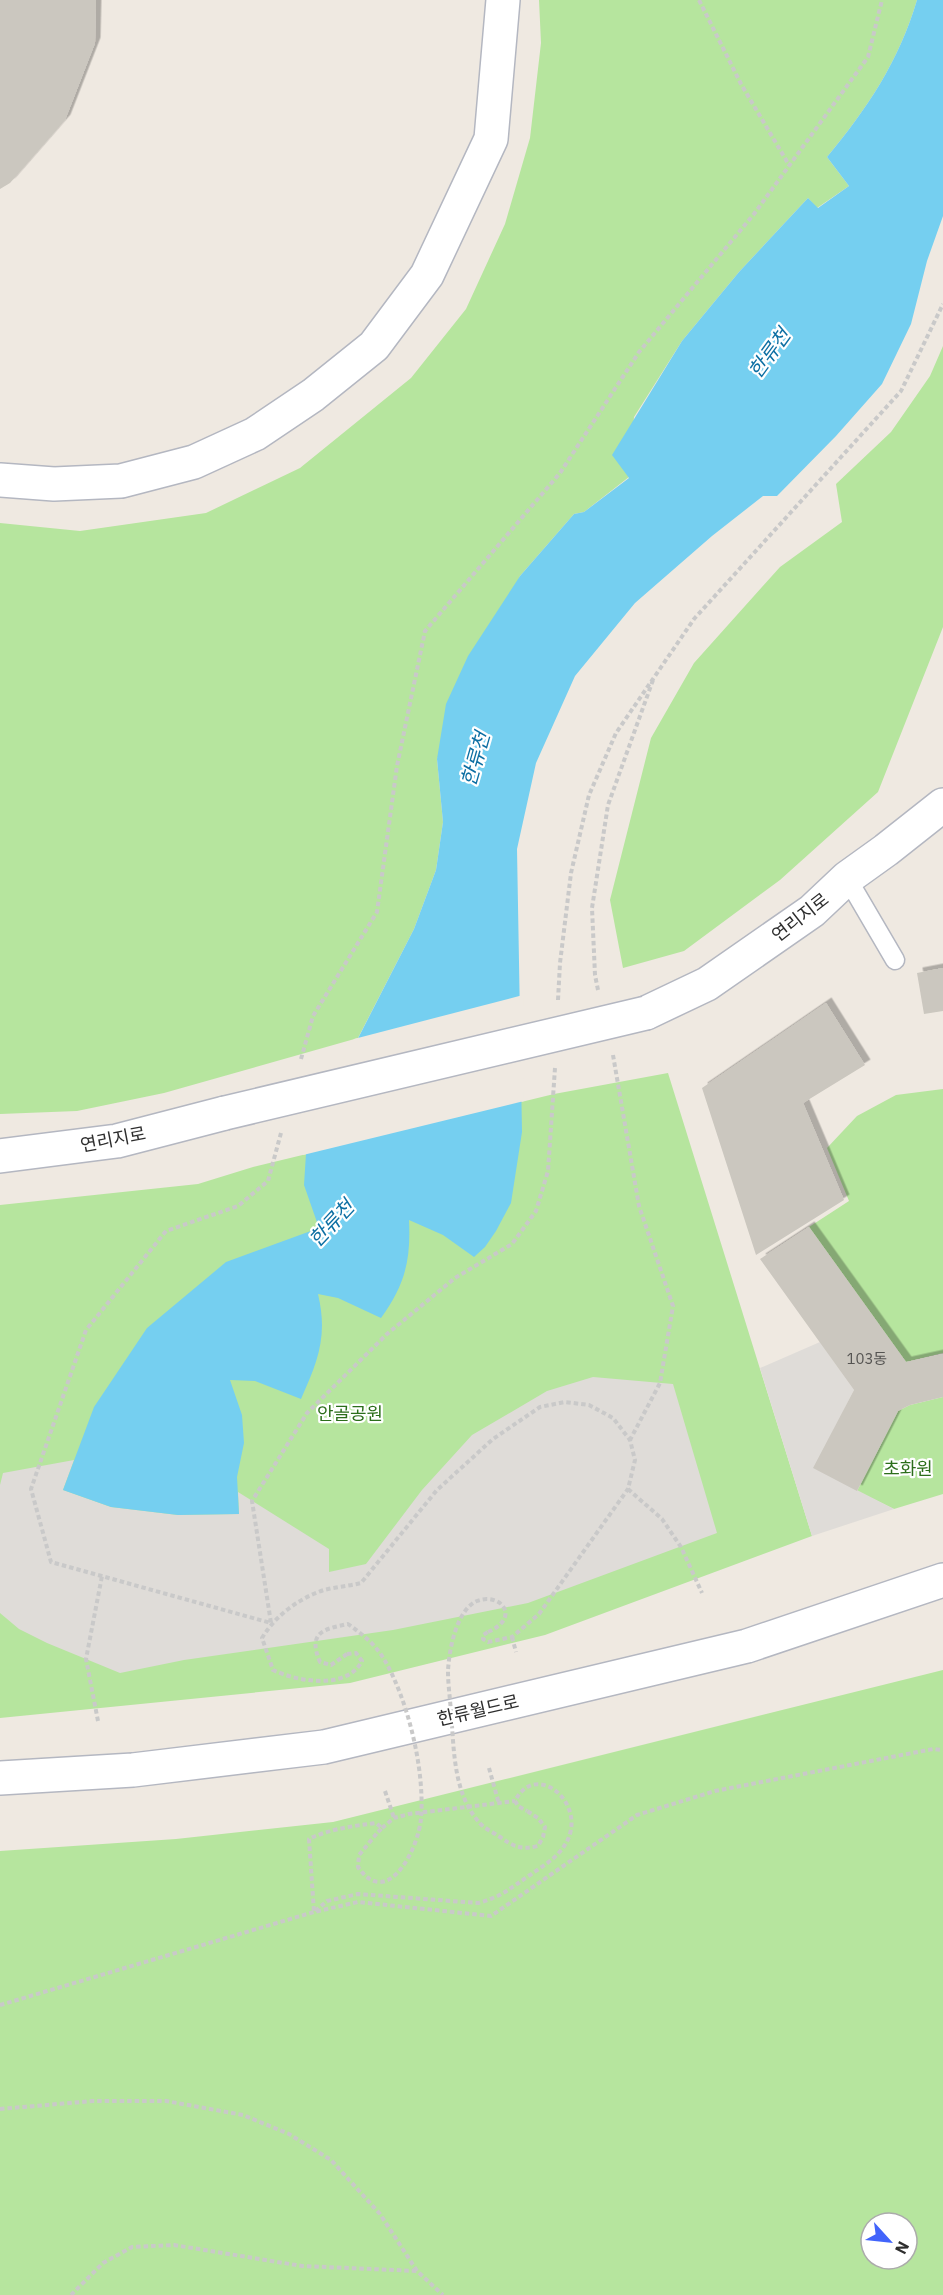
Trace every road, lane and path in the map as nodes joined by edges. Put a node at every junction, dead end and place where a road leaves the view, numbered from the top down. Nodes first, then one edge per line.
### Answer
1 (503, 0) edge
2 (699, 0) edge
3 (882, 0) edge
4 (789, 165) junction
5 (943, 304) edge
6 (0, 480) edge
7 (657, 671) junction
8 (943, 805) edge
9 (847, 878) junction
10 (896, 960) dead end
11 (600, 997) dead end
12 (558, 1011) dead end
13 (612, 1049) dead end
14 (556, 1058) dead end
15 (301, 1060) dead end
16 (283, 1126) dead end
17 (0, 1156) edge
18 (630, 1440) junction
19 (628, 1489) junction
20 (102, 1576) junction
21 (943, 1580) edge
22 (702, 1593) dead end
23 (271, 1623) junction
24 (512, 1637) junction
25 (516, 1652) dead end
26 (98, 1721) dead end
27 (943, 1750) edge
28 (489, 1768) dead end
29 (0, 1778) edge
30 (386, 1791) dead end
31 (515, 1801) junction
32 (499, 1804) junction
33 (469, 1808) junction
34 (421, 1814) junction
35 (394, 1818) junction
36 (380, 1830) junction
37 (314, 1912) junction
38 (0, 2005) edge
39 (0, 2109) edge
40 (417, 2271) junction
41 (71, 2295) edge
42 (443, 2295) edge

1 - 6 street
2 - 4 path
3 - 4 path
4 - 15 path
5 - 7 path
7 - 11 path
7 - 12 path
8 - 9 street, 연리지로
9 - 10 lane
9 - 17 street, 연리지로, bridge
13 - 18 path
14 - 23 path
16 - 20 path
18 - 19 path
18 - 23 path
19 - 22 path
19 - 24 path
20 - 23 path
20 - 26 path
21 - 29 street, 한류월드로
23 - 34 path, bridge
24 - 25 path
24 - 33 path, bridge
27 - 37 path
28 - 32 path
30 - 35 path
31 - 32 path
31 - 33 path, bridge
31 - 37 path
32 - 33 path
33 - 34 path
34 - 35 path
34 - 36 path, bridge
35 - 36 path
36 - 37 path
37 - 38 path
39 - 40 path
40 - 41 path
40 - 42 path

